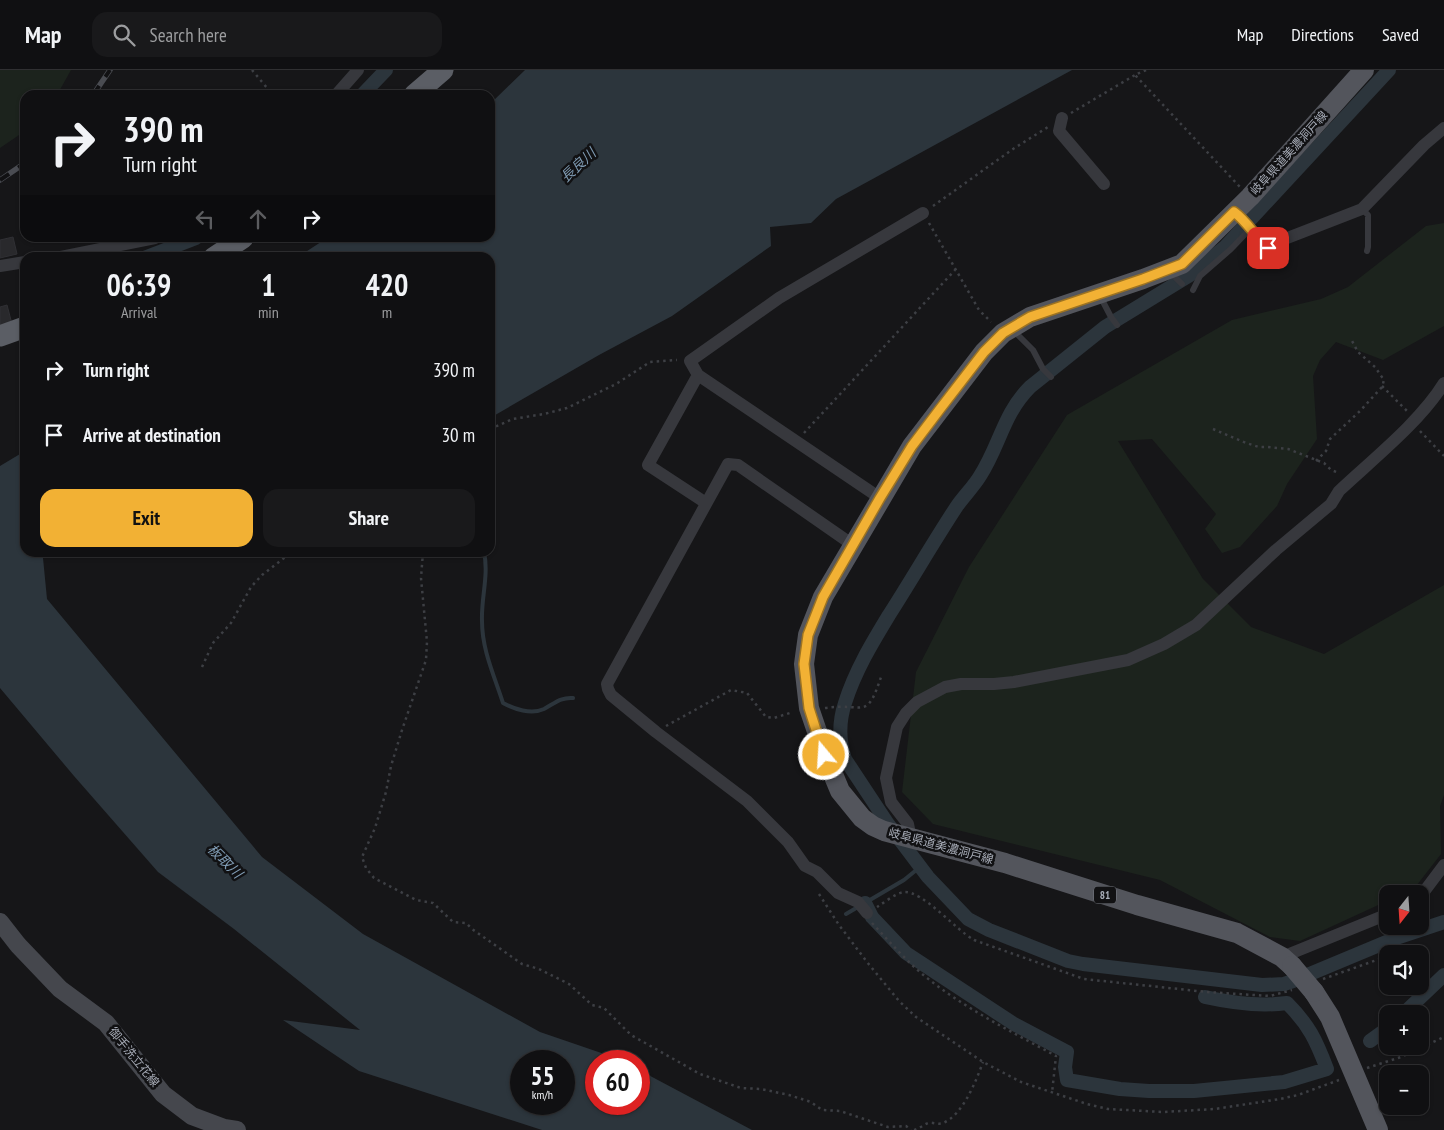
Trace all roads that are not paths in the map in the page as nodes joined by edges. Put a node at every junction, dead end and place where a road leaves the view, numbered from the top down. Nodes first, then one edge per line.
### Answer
1 (358, 70) edge
2 (443, 70) edge
3 (1364, 70) edge
4 (340, 90) edge
5 (420, 90) edge
6 (1062, 118) road end
7 (1444, 128) edge
8 (1104, 184) dead end
9 (1362, 209) junction
10 (923, 213) road end
11 (1243, 220) junction
12 (135, 242) edge
13 (237, 242) edge
14 (1277, 242) joint
15 (86, 252) edge
16 (222, 252) edge
17 (1366, 252) dead end
18 (20, 263) edge
19 (0, 266) edge
20 (1172, 273) junction
21 (1182, 284) dead end
22 (1193, 290) dead end
23 (1099, 294) junction
24 (1117, 325) dead end
25 (20, 329) edge
26 (1007, 331) junction
27 (0, 336) edge
28 (698, 375) junction
29 (1051, 377) dead end
30 (1444, 383) edge
31 (880, 498) junction
32 (706, 503) junction
33 (853, 545) junction
34 (908, 838) junction
35 (1444, 865) edge
36 (1429, 885) edge
37 (867, 913) road end
38 (1379, 918) edge
39 (2, 928) edge
40 (1287, 962) junction
41 (237, 1130) edge
42 (1378, 1130) edge

1 - 4 street
2 - 5 highway
3 - 11 main road, 岐阜県道美濃洞戸線 / 81
6 - 8 street
7 - 9 street
9 - 14 street
9 - 17 lane
10 - 28 street
11 - 14 lane
11 - 20 main road, 岐阜県道美濃洞戸線 / 81
11 - 22 lane
12 - 15 street
13 - 16 highway
18 - 19 street
20 - 21 lane
20 - 23 main road, 岐阜県道美濃洞戸線 / 81
23 - 24 lane
23 - 26 main road, 岐阜県道美濃洞戸線 / 81
25 - 27 highway
26 - 29 lane
26 - 31 main road, 岐阜県道美濃洞戸線 / 81
28 - 31 street
28 - 32 street
30 - 34 street
31 - 33 main road, 岐阜県道美濃洞戸線 / 81
32 - 33 street
32 - 37 street
33 - 34 main road, 岐阜県道美濃洞戸線 / 81
34 - 40 main road, 岐阜県道美濃洞戸線 / 81
35 - 36 street
38 - 40 street
39 - 41 main road, 御手洗立花線
40 - 42 main road, 岐阜県道美濃洞戸線 / 81, bridge

